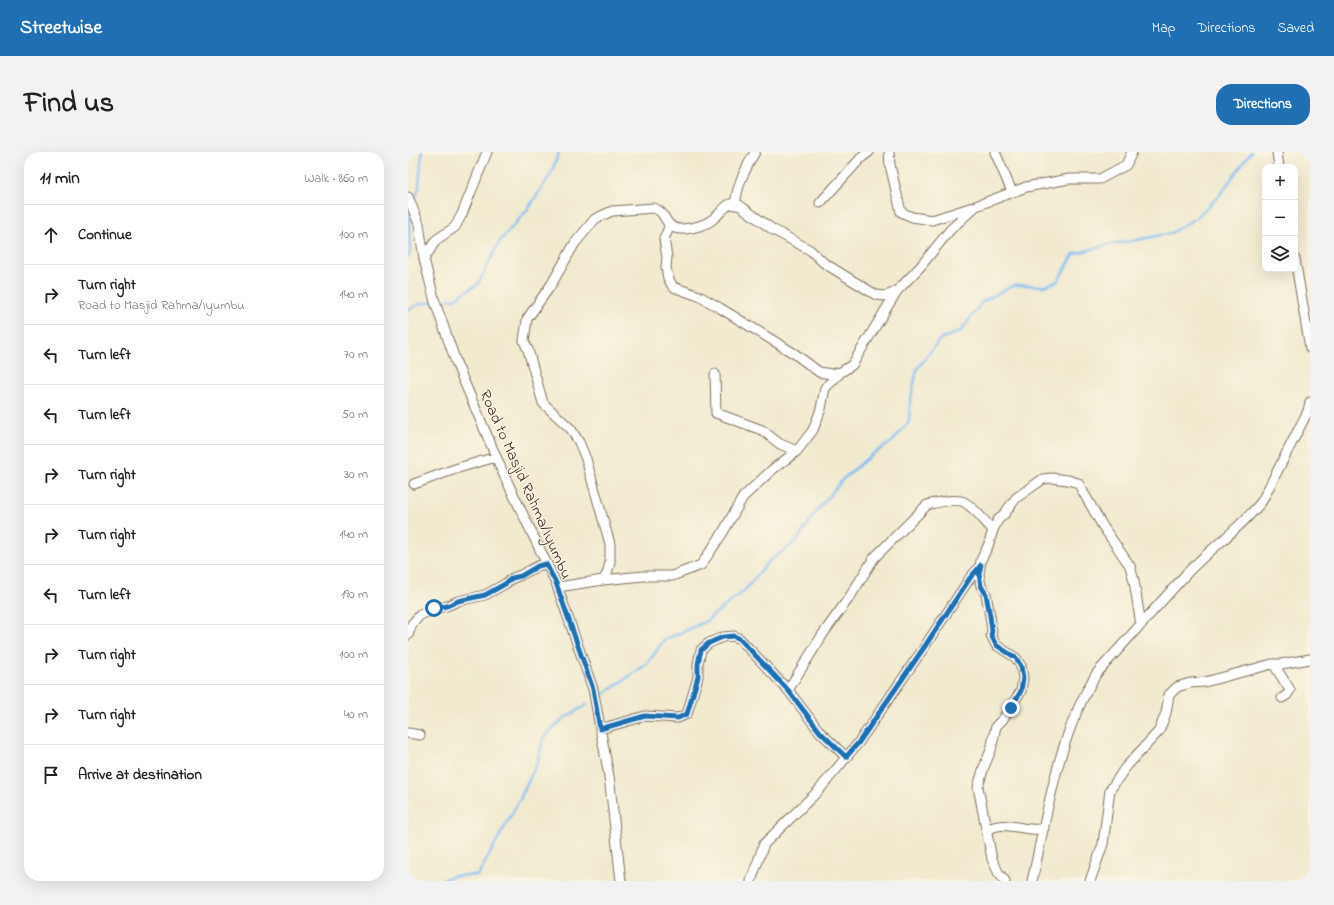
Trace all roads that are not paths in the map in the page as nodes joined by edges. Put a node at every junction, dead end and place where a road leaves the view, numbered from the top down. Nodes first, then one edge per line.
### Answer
1 (487, 152) edge
2 (755, 152) edge
3 (868, 152) edge
4 (889, 152) edge
5 (995, 152) edge
6 (1132, 152) edge
7 (1277, 152) edge
8 (1279, 164) edge
9 (1012, 192) junction
10 (408, 197) edge
11 (820, 203) dead end
12 (735, 205) junction
13 (976, 206) junction
14 (670, 225) junction
15 (424, 259) junction
16 (1297, 272) edge
17 (898, 291) junction
18 (1310, 348) edge
19 (819, 372) junction
20 (841, 372) junction
21 (715, 374) dead end
22 (825, 388) junction
23 (1310, 402) edge
24 (797, 451) junction
25 (496, 457) junction
26 (414, 484) dead end
27 (993, 530) junction
28 (546, 564) junction
29 (981, 565) junction
30 (603, 580) junction
31 (558, 587) junction
32 (1141, 625) junction
33 (408, 635) edge
34 (1310, 659) edge
35 (1281, 664) junction
36 (788, 690) junction
37 (1282, 698) dead end
38 (600, 729) junction
39 (408, 733) edge
40 (420, 735) dead end
41 (846, 757) junction
42 (1044, 828) junction
43 (987, 830) junction
44 (621, 881) edge
45 (751, 881) edge
46 (1006, 881) edge
47 (1032, 881) edge
48 (1090, 881) edge

1 - 15 street
2 - 12 street
3 - 11 street
4 - 13 street
5 - 9 street
6 - 9 street
7 - 8 street
9 - 13 street
10 - 15 street, Road to Masjid Rahma/Iyumbu
12 - 14 street
12 - 17 street
13 - 17 street
14 - 19 street
14 - 30 street
15 - 25 street, Road to Masjid Rahma/Iyumbu
16 - 18 street
17 - 20 street
19 - 20 street
19 - 22 street
20 - 22 street
21 - 24 street
22 - 24 street
23 - 32 street
24 - 30 street
25 - 26 street
25 - 28 street, Road to Masjid Rahma/Iyumbu
27 - 29 street
27 - 32 street
27 - 36 street
28 - 31 street, Road to Masjid Rahma/Iyumbu
28 - 33 street
29 - 41 street
29 - 43 street
30 - 31 street
31 - 38 street, Road to Masjid Rahma/Iyumbu
32 - 42 street
34 - 35 street
35 - 37 street
35 - 48 street
36 - 38 street
36 - 41 street
38 - 44 street, Road to Masjid Rahma/Iyumbu
39 - 40 street
41 - 45 street
42 - 43 street
42 - 47 street
43 - 46 street

